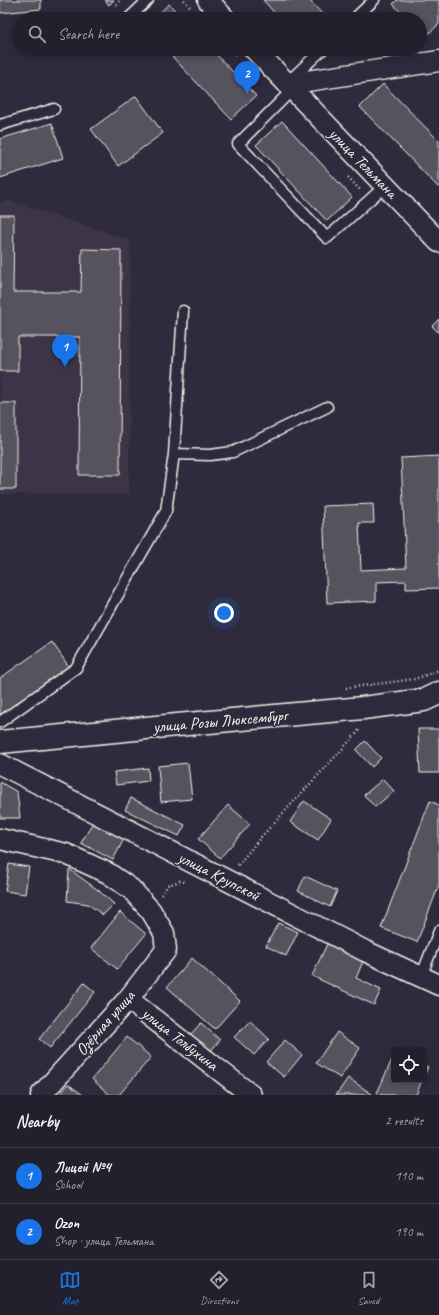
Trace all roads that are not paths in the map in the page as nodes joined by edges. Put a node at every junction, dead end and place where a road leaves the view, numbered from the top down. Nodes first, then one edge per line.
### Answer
1 (148, 0) edge
2 (208, 0) edge
3 (374, 0) edge
4 (135, 12) edge
5 (219, 12) edge
6 (361, 12) edge
7 (261, 56) edge
8 (317, 56) edge
9 (439, 60) edge
10 (290, 87) junction
11 (54, 109) dead end
12 (0, 125) edge
13 (385, 186) junction
14 (439, 242) edge
15 (184, 311) dead end
16 (327, 407) dead end
17 (174, 454) junction
18 (439, 693) edge
19 (0, 722) edge
20 (0, 742) edge
21 (0, 764) edge
22 (0, 839) edge
23 (439, 931) edge
24 (421, 977) junction
25 (439, 985) edge
26 (128, 999) junction
27 (41, 1095) edge
28 (251, 1095) edge

1 - 4 lane
2 - 5 street
3 - 6 lane
7 - 10 street, улица Тельмана
8 - 10 lane
9 - 10 street
10 - 13 street, улица Тельмана
10 - 13 lane
11 - 12 lane
13 - 14 street, улица Тельмана
15 - 17 lane
16 - 17 lane
17 - 19 lane
18 - 20 street, улица Розы Люксембург
21 - 24 street, улица Крупской
22 - 26 street, Озёрная улица
23 - 24 lane
24 - 25 street, улица Крупской
26 - 27 street, Озёрная улица
26 - 28 street, улица Толбухина

